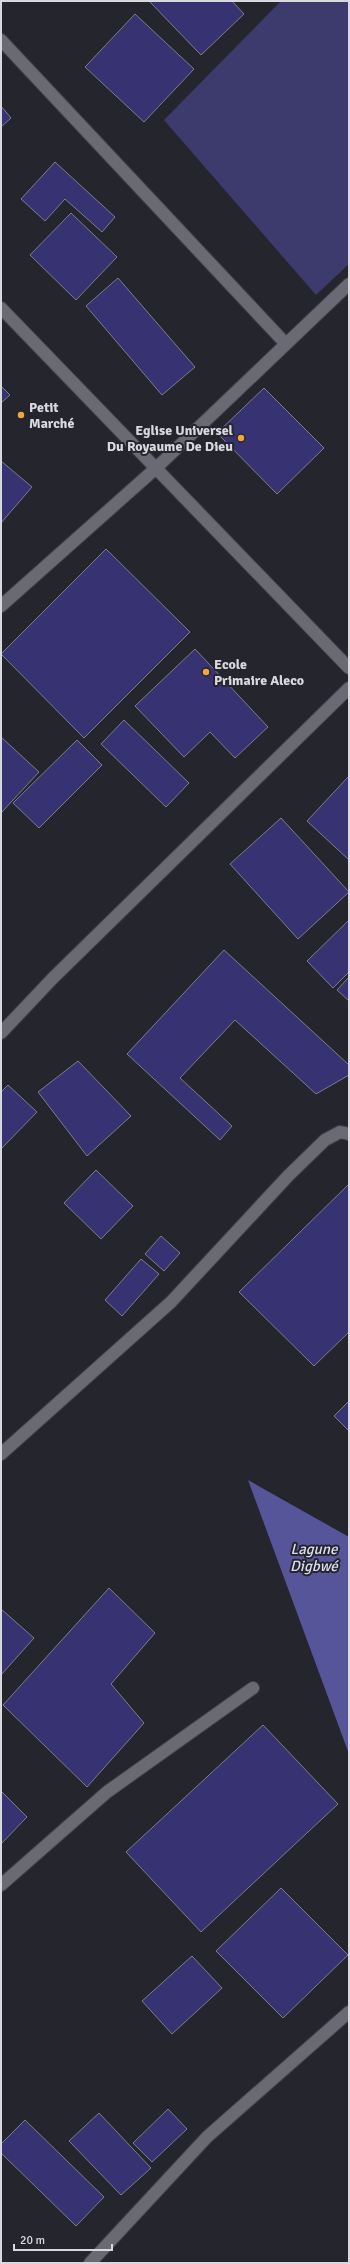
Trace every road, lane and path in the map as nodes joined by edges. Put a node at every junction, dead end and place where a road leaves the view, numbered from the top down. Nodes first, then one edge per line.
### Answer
1 (1, 40) edge
2 (349, 284) edge
3 (1, 308) edge
4 (286, 344) junction
5 (155, 469) junction
6 (1, 606) edge
7 (349, 668) edge
8 (349, 688) edge
9 (1, 1033) edge
10 (349, 1134) edge
11 (1, 1454) edge
12 (253, 1688) dead end
13 (1, 1884) edge
14 (349, 2012) edge
15 (90, 2263) edge

1 - 4 street
2 - 4 street
3 - 5 street
4 - 5 street
5 - 6 street
5 - 7 street
8 - 9 street
10 - 11 street
12 - 13 street
14 - 15 street

